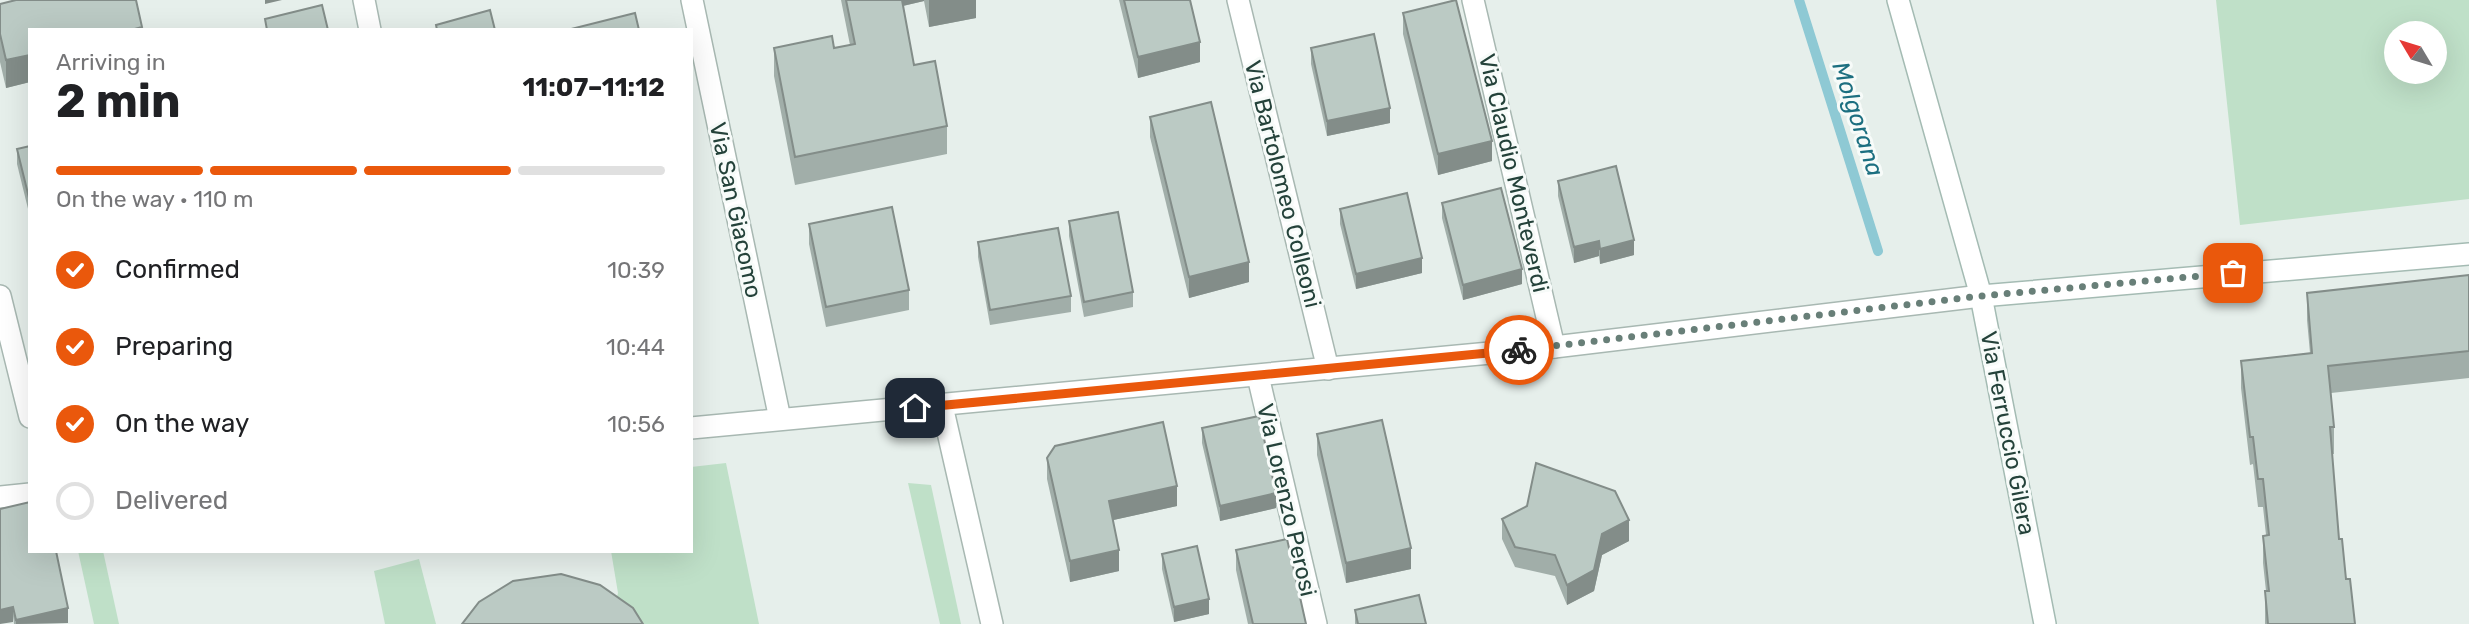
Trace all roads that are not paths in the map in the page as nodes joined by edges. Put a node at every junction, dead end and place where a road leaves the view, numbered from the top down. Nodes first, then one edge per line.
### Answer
1 (364, 0) edge
2 (692, 0) edge
3 (1238, 0) edge
4 (1473, 0) edge
5 (1898, 0) edge
6 (370, 28) edge
7 (2469, 254) edge
8 (0, 296) edge
9 (1981, 296) junction
10 (1555, 347) junction
11 (1328, 369) junction
12 (1258, 376) junction
13 (942, 406) junction
14 (28, 409) edge
15 (780, 419) junction
16 (693, 428) edge
17 (28, 494) edge
18 (0, 498) edge
19 (992, 624) edge
20 (1316, 624) edge
21 (2045, 624) edge

1 - 6 street
2 - 15 street, Via San Giacomo
3 - 11 street, Via Bartolomeo Colleoni
4 - 10 street, Via Claudio Monteverdi
5 - 9 street, Via Ferruccio Gilera
7 - 9 street
8 - 14 street
9 - 10 street
9 - 21 street, Via Ferruccio Gilera
10 - 11 street
11 - 12 street
12 - 13 street
12 - 20 street, Via Lorenzo Perosi
13 - 15 street
13 - 19 street
15 - 16 street
17 - 18 street

